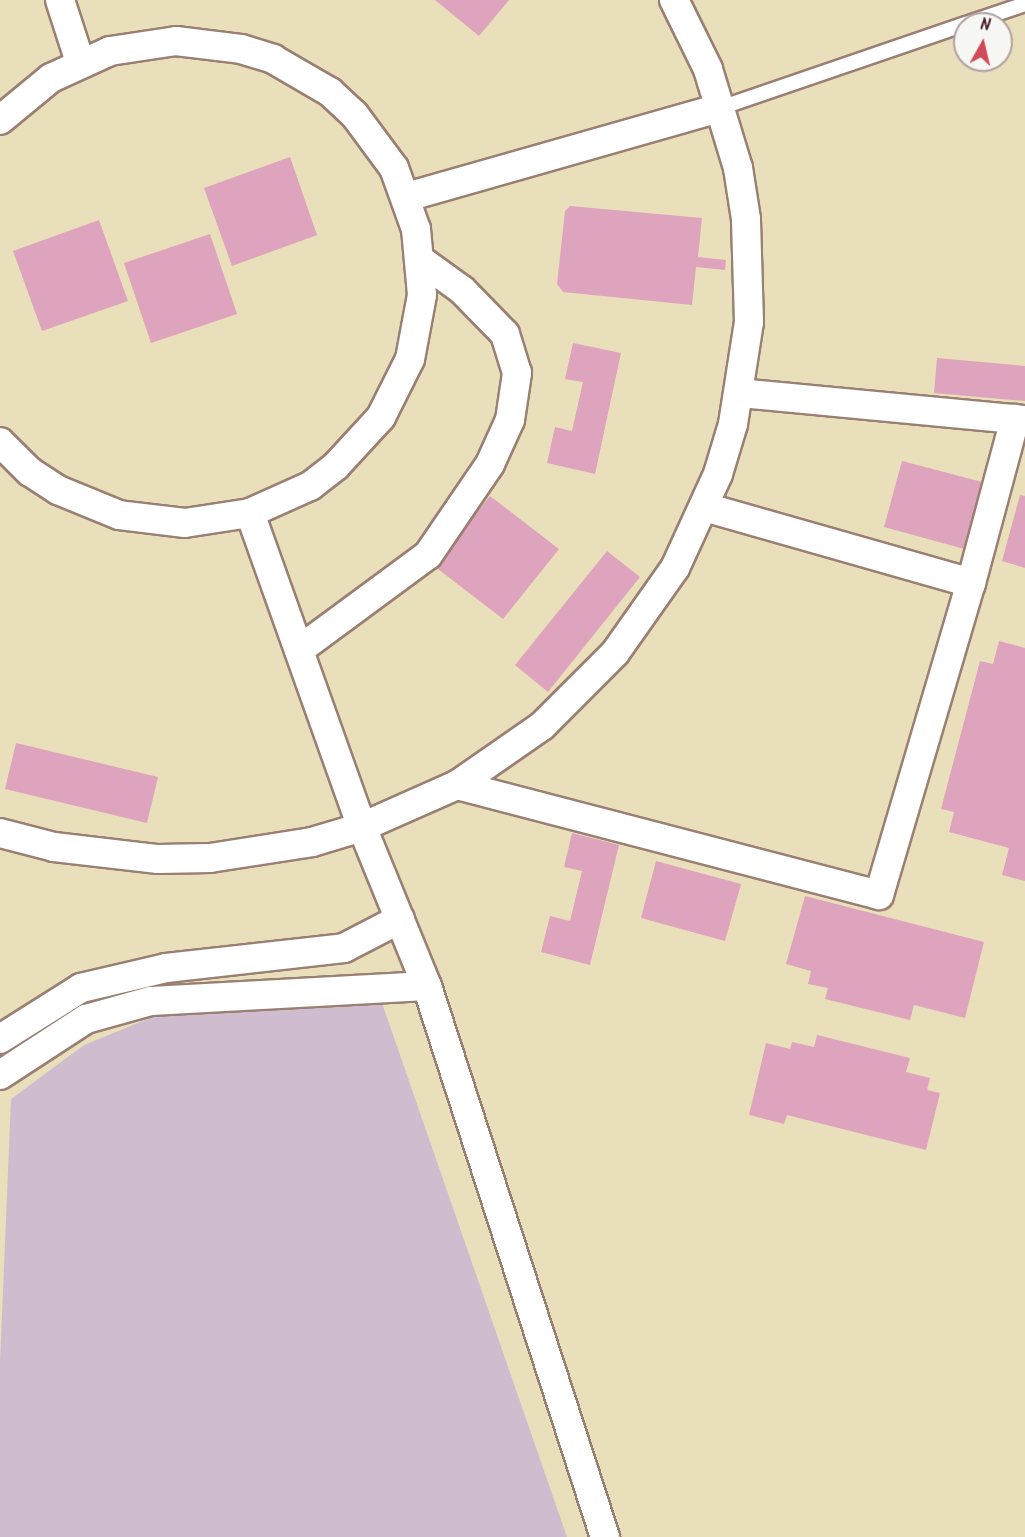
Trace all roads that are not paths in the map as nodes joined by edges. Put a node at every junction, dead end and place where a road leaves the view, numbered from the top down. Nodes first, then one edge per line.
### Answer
1 (60, 0) edge
2 (674, 0) edge
3 (1025, 4) edge
4 (1001, 12) edge
5 (953, 28) edge
6 (80, 62) junction
7 (720, 108) junction
8 (0, 120) edge
9 (407, 197) junction
10 (422, 261) junction
11 (739, 393) junction
12 (1020, 420) edge
13 (0, 442) edge
14 (704, 507) junction
15 (250, 513) junction
16 (971, 583) junction
17 (299, 650) junction
18 (457, 784) junction
19 (362, 827) junction
20 (0, 833) edge
21 (399, 919) junction
22 (427, 986) junction
23 (0, 1039) edge
24 (0, 1075) edge
25 (605, 1537) edge

1 - 6 street
2 - 7 street
3 - 4 lane
5 - 7 lane
6 - 8 street
6 - 9 street
7 - 9 street
7 - 11 street
9 - 10 street
10 - 15 street
10 - 17 street
11 - 12 street
11 - 14 street
12 - 16 street
13 - 15 street
14 - 16 street
14 - 18 street
15 - 17 street
16 - 18 street
17 - 19 street
18 - 19 street
19 - 20 street
19 - 21 street
21 - 22 street
21 - 23 street
22 - 24 street
22 - 25 street

